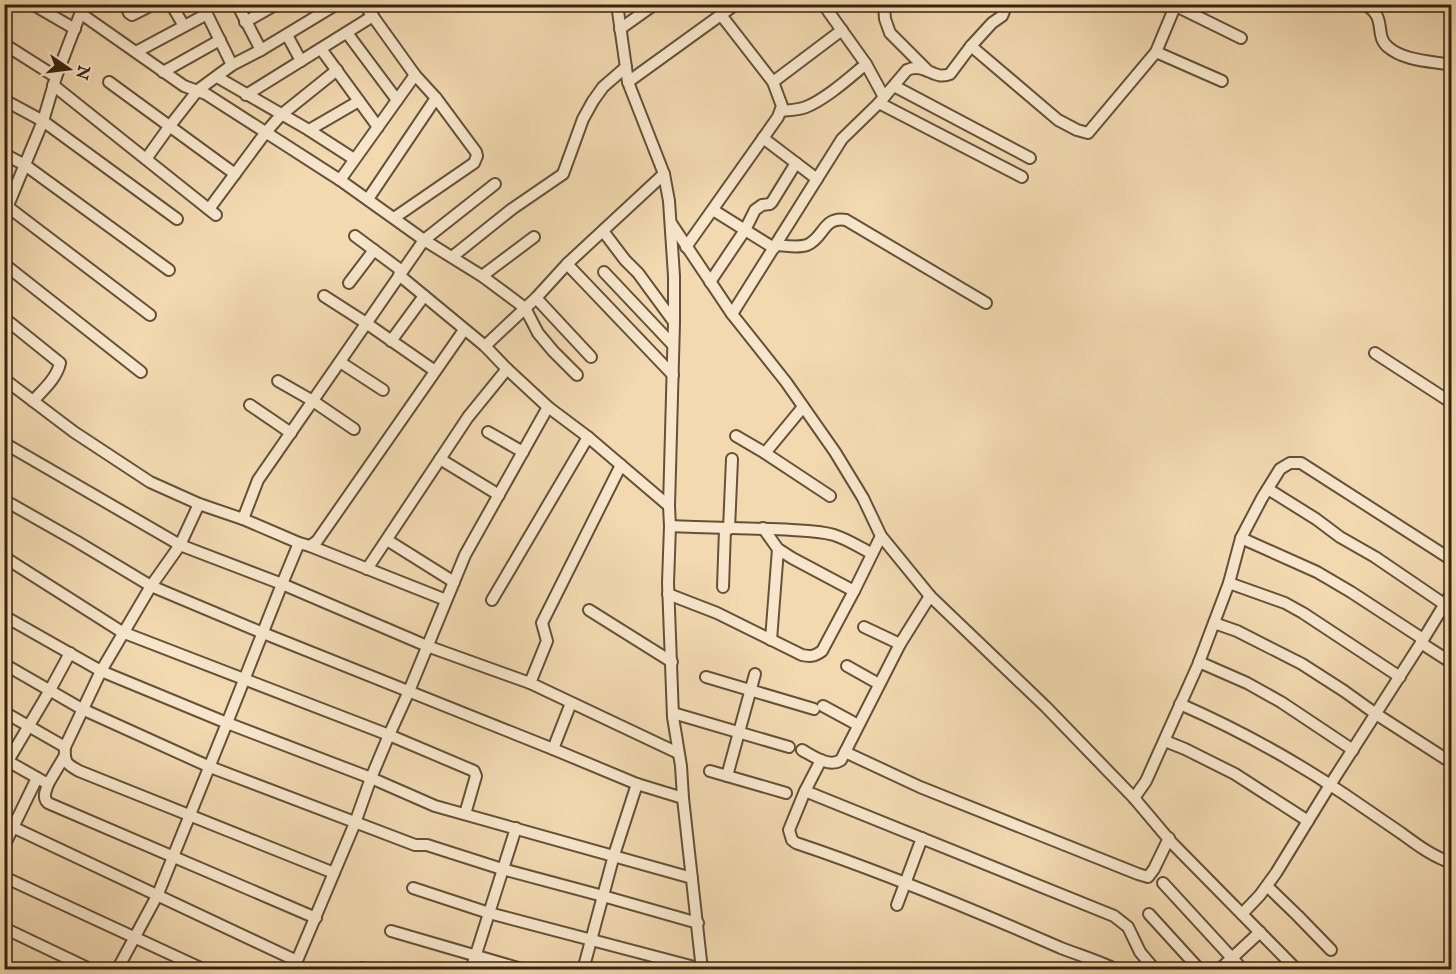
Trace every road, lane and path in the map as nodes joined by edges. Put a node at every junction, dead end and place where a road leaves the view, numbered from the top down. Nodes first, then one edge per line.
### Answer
1 (32, 4) edge
2 (124, 4) edge
3 (154, 4) edge
4 (171, 4) edge
5 (237, 4) edge
6 (277, 4) edge
7 (337, 4) edge
8 (364, 4) edge
9 (618, 4) edge
10 (655, 4) edge
11 (736, 4) edge
12 (823, 4) edge
13 (884, 4) edge
14 (1007, 4) edge
15 (1363, 4) edge
16 (1176, 5) edge
17 (262, 8) edge
18 (321, 8) edge
19 (82, 9) edge
20 (204, 9) edge
21 (722, 15) junction
22 (373, 16) junction
23 (245, 22) junction
24 (184, 26) junction
25 (75, 29) junction
26 (620, 29) junction
27 (842, 30) junction
28 (347, 33) junction
29 (286, 35) junction
30 (1241, 38) dead end
31 (220, 40) junction
32 (4, 44) edge
33 (971, 46) junction
34 (321, 49) junction
35 (261, 51) junction
36 (136, 52) junction
37 (1156, 52) junction
38 (302, 61) junction
39 (866, 64) junction
40 (232, 65) junction
41 (1452, 65) edge
42 (626, 67) junction
43 (337, 70) junction
44 (926, 70) junction
45 (163, 72) junction
46 (415, 75) junction
47 (217, 77) junction
48 (55, 81) junction
49 (1222, 81) dead end
50 (109, 82) dead end
51 (628, 82) junction
52 (773, 82) junction
53 (894, 86) junction
54 (198, 90) junction
55 (246, 95) junction
56 (435, 98) junction
57 (4, 100) edge
58 (397, 100) junction
59 (882, 100) junction
60 (359, 101) junction
61 (782, 111) junction
62 (281, 115) junction
63 (43, 121) junction
64 (169, 127) junction
65 (378, 127) junction
66 (309, 130) junction
67 (266, 132) junction
68 (762, 138) junction
69 (4, 154) edge
70 (1030, 158) dead end
71 (146, 159) junction
72 (354, 159) junction
73 (796, 163) junction
74 (25, 165) junction
75 (235, 174) junction
76 (664, 174) junction
77 (1022, 177) dead end
78 (817, 179) junction
79 (340, 180) junction
80 (495, 184) dead end
81 (368, 199) junction
82 (713, 210) junction
83 (6, 211) edge
84 (394, 218) junction
85 (177, 219) dead end
86 (671, 224) junction
87 (745, 230) junction
88 (603, 231) junction
89 (355, 236) dead end
90 (534, 237) dead end
91 (424, 240) junction
92 (776, 247) junction
93 (686, 248) junction
94 (374, 250) junction
95 (452, 257) junction
96 (4, 264) edge
97 (567, 264) junction
98 (169, 270) dead end
99 (604, 272) dead end
100 (401, 273) junction
101 (482, 276) junction
102 (710, 282) junction
103 (349, 283) dead end
104 (324, 296) dead end
105 (424, 296) junction
106 (536, 297) junction
107 (986, 303) dead end
108 (525, 308) junction
109 (732, 314) junction
110 (150, 315) dead end
111 (4, 318) edge
112 (674, 322) junction
113 (366, 323) junction
114 (464, 330) junction
115 (391, 340) junction
116 (673, 345) junction
117 (485, 346) junction
118 (1375, 353) dead end
119 (591, 357) dead end
120 (340, 362) junction
121 (507, 369) junction
122 (435, 371) junction
123 (141, 372) dead end
124 (577, 375) dead end
125 (673, 375) junction
126 (4, 379) edge
127 (278, 381) dead end
128 (382, 390) dead end
129 (33, 401) junction
130 (313, 401) junction
131 (1452, 403) edge
132 (250, 405) dead end
133 (803, 406) junction
134 (548, 407) junction
135 (354, 429) dead end
136 (488, 432) dead end
137 (291, 433) junction
138 (736, 436) dead end
139 (588, 437) junction
140 (4, 443) edge
141 (523, 452) junction
142 (765, 453) junction
143 (440, 459) junction
144 (732, 459) dead end
145 (621, 465) junction
146 (1268, 489) junction
147 (499, 495) junction
148 (830, 496) dead end
149 (4, 500) edge
150 (199, 504) junction
151 (669, 506) junction
152 (243, 519) junction
153 (670, 526) junction
154 (763, 528) junction
155 (727, 529) junction
156 (881, 536) junction
157 (1241, 538) junction
158 (387, 540) junction
159 (180, 545) junction
160 (305, 545) junction
161 (778, 549) junction
162 (871, 553) junction
163 (4, 557) edge
164 (1452, 560) edge
165 (368, 569) junction
166 (454, 582) junction
167 (1229, 583) junction
168 (282, 584) junction
169 (151, 586) junction
170 (723, 587) dead end
171 (854, 591) junction
172 (1452, 592) edge
173 (668, 594) junction
174 (930, 596) junction
175 (446, 600) junction
176 (492, 600) dead end
177 (1444, 604) junction
178 (589, 610) dead end
179 (4, 616) edge
180 (1214, 623) junction
181 (864, 627) dead end
182 (122, 632) junction
183 (263, 633) junction
184 (771, 640) junction
185 (1422, 641) junction
186 (900, 644) junction
187 (427, 646) junction
188 (70, 653) junction
189 (672, 662) junction
190 (1199, 662) junction
191 (1452, 663) edge
192 (4, 664) edge
193 (847, 666) dead end
194 (101, 670) junction
195 (755, 674) dead end
196 (706, 677) dead end
197 (1400, 677) junction
198 (244, 678) junction
199 (530, 682) junction
200 (879, 684) junction
201 (50, 690) junction
202 (751, 691) junction
203 (409, 692) junction
204 (571, 703) junction
205 (1180, 704) junction
206 (82, 709) junction
207 (4, 712) edge
208 (673, 713) junction
209 (1376, 714) junction
210 (227, 723) junction
211 (858, 725) junction
212 (29, 726) junction
213 (739, 732) junction
214 (389, 735) junction
215 (1165, 741) junction
216 (789, 747) dead end
217 (553, 749) junction
218 (802, 750) dead end
219 (1353, 750) junction
220 (65, 752) junction
221 (845, 752) junction
222 (678, 753) junction
223 (6, 760) edge
224 (821, 760) junction
225 (1452, 763) edge
226 (210, 767) junction
227 (710, 771) dead end
228 (728, 776) junction
229 (37, 778) junction
230 (371, 778) junction
231 (48, 784) junction
232 (637, 784) junction
233 (1330, 785) junction
234 (806, 791) junction
235 (786, 793) dead end
236 (683, 798) junction
237 (1134, 798) junction
238 (189, 814) junction
239 (465, 814) junction
240 (1308, 821) junction
241 (355, 824) junction
242 (9, 825) edge
243 (516, 828) junction
244 (922, 838) junction
245 (1168, 838) junction
246 (4, 846) edge
247 (614, 855) junction
248 (173, 857) junction
249 (1452, 863) edge
250 (502, 869) junction
251 (334, 873) junction
252 (4, 877) edge
253 (692, 878) junction
254 (905, 883) junction
255 (1162, 883) dead end
256 (1267, 886) junction
257 (413, 888) dead end
258 (158, 894) junction
259 (603, 896) junction
260 (897, 905) dead end
261 (489, 913) junction
262 (1149, 914) dead end
263 (1242, 914) junction
264 (316, 918) junction
265 (698, 923) junction
266 (4, 928) edge
267 (392, 931) dead end
268 (1260, 932) junction
269 (135, 937) junction
270 (591, 939) junction
271 (1331, 950) dead end
272 (475, 956) junction
273 (1231, 957) junction
274 (295, 965) edge
275 (92, 969) edge
276 (117, 969) edge
277 (205, 969) edge
278 (471, 969) edge
279 (525, 969) edge
280 (582, 969) edge
281 (702, 969) edge
282 (1117, 969) edge
283 (1155, 969) edge
284 (1200, 969) edge
285 (1219, 969) edge
286 (1243, 969) edge
287 (1297, 969) edge

1 - 25 street
2 - 3 street
4 - 24 street
5 - 23 street
6 - 17 street
7 - 18 street
8 - 22 street
9 - 26 street
10 - 26 street
11 - 21 street
12 - 27 street
13 - 44 street
14 - 33 street
15 - 41 street
16 - 30 street
16 - 37 street
17 - 23 street
18 - 29 street
19 - 25 street
19 - 36 street
20 - 24 street
20 - 31 street
21 - 51 street
21 - 52 street
22 - 28 street
22 - 46 street
23 - 35 street
24 - 36 street
25 - 48 street
26 - 42 street
27 - 39 street
27 - 52 street
28 - 34 street
28 - 58 street
29 - 35 street
29 - 38 street
31 - 40 street
31 - 45 street
32 - 48 street
33 - 37 street
33 - 44 street
34 - 38 street
34 - 43 street
35 - 40 street
36 - 45 street
37 - 49 street
38 - 55 street
39 - 59 street
39 - 61 street
40 - 47 street
42 - 51 street
42 - 95 street
43 - 60 street
43 - 62 street
44 - 53 street
45 - 54 street
46 - 56 street
46 - 58 street
47 - 54 street
47 - 55 street
48 - 63 street
48 - 71 street
50 - 64 street
51 - 76 street
52 - 61 street
53 - 59 street
53 - 70 street
54 - 64 street
54 - 67 street
55 - 62 street
56 - 81 street
56 - 84 street
57 - 63 street
58 - 65 street
59 - 77 street
59 - 78 street
60 - 65 street
60 - 66 street
61 - 68 street
62 - 66 street
62 - 67 street
63 - 74 street
63 - 85 street
64 - 71 street
64 - 75 street
65 - 72 street
66 - 72 street
67 - 75 street
67 - 79 street
68 - 73 street
68 - 82 street
69 - 74 street
71 - 75 street
72 - 79 street
73 - 78 street
73 - 87 street
74 - 83 street
74 - 98 street
76 - 86 street
76 - 88 street
78 - 92 street
79 - 81 street
80 - 91 street
81 - 84 street
82 - 87 street
82 - 93 street
83 - 110 street
84 - 91 street
86 - 93 street
86 - 112 street
87 - 92 street
87 - 102 street
88 - 97 street
88 - 112 street
89 - 94 street
90 - 101 street
91 - 95 street
91 - 100 street
92 - 107 street
92 - 109 street
93 - 102 street
94 - 100 street
94 - 103 street
95 - 101 street
96 - 123 street
97 - 106 street
97 - 125 street
99 - 116 street
100 - 105 street
100 - 113 street
101 - 108 street
102 - 109 street
104 - 113 street
105 - 114 street
105 - 115 street
106 - 108 street
106 - 119 street
108 - 117 street
108 - 124 street
109 - 133 street
111 - 129 street
112 - 116 street
113 - 115 street
113 - 120 street
114 - 117 street
114 - 122 street
115 - 122 street
116 - 125 street
117 - 121 street
118 - 131 street
120 - 128 street
120 - 130 street
121 - 134 street
121 - 143 street
122 - 160 street
125 - 151 street
126 - 129 street
127 - 130 street
129 - 150 street
130 - 135 street
130 - 137 street
132 - 137 street
133 - 142 street
133 - 156 street
134 - 139 street
134 - 141 street
136 - 141 street
137 - 152 street
138 - 142 street
139 - 145 street
139 - 176 street
140 - 159 street
141 - 147 street
142 - 148 street
143 - 147 street
143 - 158 street
144 - 155 street
145 - 151 street
145 - 199 street
146 - 157 street
146 - 164 street
146 - 177 street
147 - 166 street
149 - 169 street
150 - 152 street
150 - 159 street
151 - 153 street
152 - 160 street
153 - 155 street
153 - 173 street
154 - 155 street
154 - 161 street
154 - 162 street
155 - 170 street
156 - 162 street
156 - 174 street
157 - 167 street
157 - 185 street
158 - 165 street
158 - 166 street
159 - 168 street
159 - 169 street
160 - 165 street
160 - 168 street
161 - 171 street
161 - 184 street
162 - 171 street
163 - 182 street
165 - 175 street
166 - 175 street
167 - 180 street
167 - 197 street
168 - 183 street
168 - 187 street
169 - 182 street
169 - 183 street
171 - 184 street
172 - 177 street
173 - 184 street
173 - 189 street
174 - 186 street
174 - 237 street
175 - 187 street
177 - 185 street
178 - 189 street
179 - 188 street
180 - 190 street
180 - 209 street
181 - 186 street
182 - 194 street
182 - 198 street
183 - 198 street
183 - 203 street
185 - 191 street
185 - 197 street
186 - 200 street
187 - 199 street
187 - 203 street
188 - 194 street
188 - 201 street
189 - 208 street
190 - 205 street
190 - 219 street
192 - 201 street
193 - 200 street
194 - 206 street
194 - 210 street
195 - 202 street
196 - 202 street
197 - 209 street
198 - 210 street
198 - 214 street
199 - 204 street
200 - 211 street
201 - 206 street
201 - 212 street
202 - 211 street
202 - 213 street
203 - 214 street
203 - 217 street
204 - 217 street
204 - 222 street
205 - 215 street
205 - 233 street
206 - 220 street
206 - 226 street
207 - 212 street
208 - 213 street
208 - 222 street
209 - 219 street
209 - 225 street
210 - 226 street
210 - 230 street
211 - 221 street
212 - 220 street
212 - 223 street
213 - 216 street
213 - 228 street
214 - 230 street
214 - 239 street
215 - 237 street
215 - 240 street
217 - 232 street
218 - 224 street
219 - 233 street
220 - 231 street
220 - 238 street
221 - 224 street
221 - 245 street
222 - 236 street
223 - 229 street
224 - 234 street
226 - 238 street
226 - 241 street
227 - 228 street
228 - 235 street
229 - 231 street
229 - 242 street
230 - 239 street
230 - 241 street
231 - 248 street
232 - 236 street
232 - 247 street
233 - 240 street
233 - 249 street
234 - 244 street
234 - 254 street
236 - 253 street
237 - 245 street
238 - 248 street
238 - 251 street
239 - 243 street
240 - 256 street
241 - 250 street
241 - 251 street
242 - 246 street
242 - 258 street
243 - 247 street
243 - 250 street
244 - 254 street
244 - 283 street
245 - 263 street
247 - 253 street
247 - 259 street
248 - 258 street
248 - 264 street
250 - 259 street
250 - 261 street
251 - 264 street
252 - 269 street
253 - 265 street
254 - 260 street
254 - 282 street
255 - 273 street
256 - 263 street
256 - 271 street
257 - 261 street
258 - 269 street
258 - 274 street
259 - 265 street
259 - 270 street
261 - 270 street
261 - 272 street
262 - 284 street
263 - 268 street
264 - 274 street
265 - 281 street
266 - 275 street
267 - 272 street
268 - 273 street
268 - 287 street
269 - 276 street
269 - 277 street
270 - 280 street
270 - 281 street
272 - 278 street
272 - 279 street
273 - 285 street
273 - 286 street

